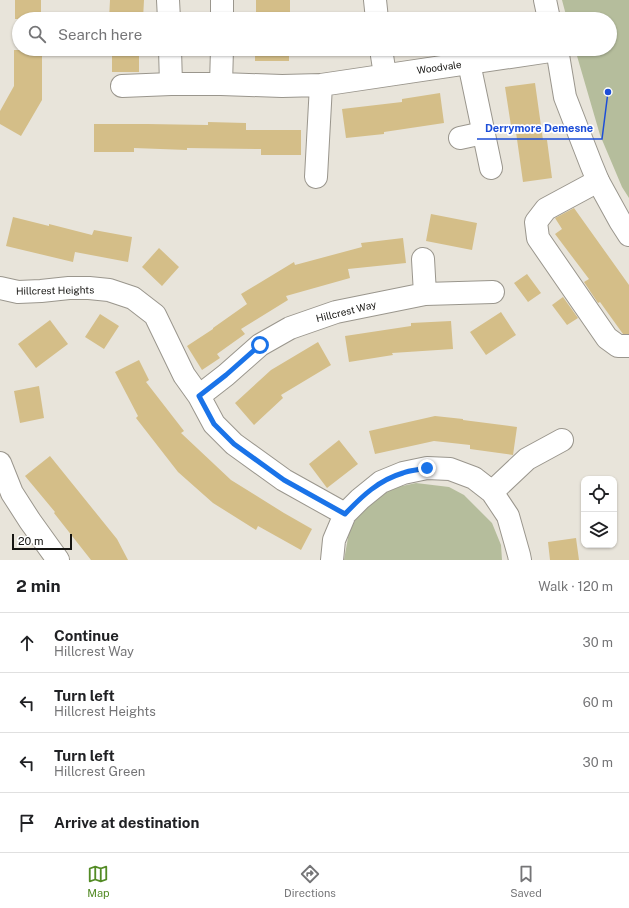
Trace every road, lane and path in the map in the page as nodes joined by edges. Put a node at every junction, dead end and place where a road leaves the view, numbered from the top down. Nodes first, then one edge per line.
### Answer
1 (168, 0) edge
2 (222, 0) edge
3 (375, 0) edge
4 (545, 0) edge
5 (169, 12) edge
6 (222, 12) edge
7 (376, 12) edge
8 (548, 12) edge
9 (170, 56) edge
10 (222, 56) edge
11 (382, 56) edge
12 (513, 56) edge
13 (558, 56) edge
14 (469, 63) junction
15 (385, 75) junction
16 (171, 84) junction
17 (221, 84) junction
18 (321, 85) junction
19 (122, 86) dead end
20 (483, 133) junction
21 (460, 138) dead end
22 (491, 168) dead end
23 (316, 177) dead end
24 (598, 180) junction
25 (629, 235) edge
26 (423, 259) dead end
27 (0, 288) edge
28 (493, 292) dead end
29 (425, 294) junction
30 (629, 346) edge
31 (199, 396) junction
32 (562, 440) dead end
33 (0, 463) edge
34 (492, 492) junction
35 (345, 514) junction
36 (58, 560) edge
37 (332, 560) edge
38 (520, 560) edge

1 - 5 street
2 - 6 street
3 - 7 street
4 - 8 street
9 - 16 street
10 - 17 street
11 - 15 street
12 - 14 street, Woodvale
13 - 24 street
14 - 15 street, Woodvale
14 - 20 street
15 - 18 street, Woodvale
16 - 17 street, Woodvale
16 - 19 street, Woodvale
17 - 18 street, Woodvale
18 - 23 street
20 - 21 street
20 - 22 street
24 - 25 street
24 - 30 street
26 - 29 street
27 - 31 street, Hillcrest Heights
28 - 29 street, Hillcrest Way
29 - 31 street, Hillcrest Way
31 - 35 street, Hillcrest Heights
32 - 34 street
33 - 36 street
34 - 35 street
34 - 38 street
35 - 37 street

